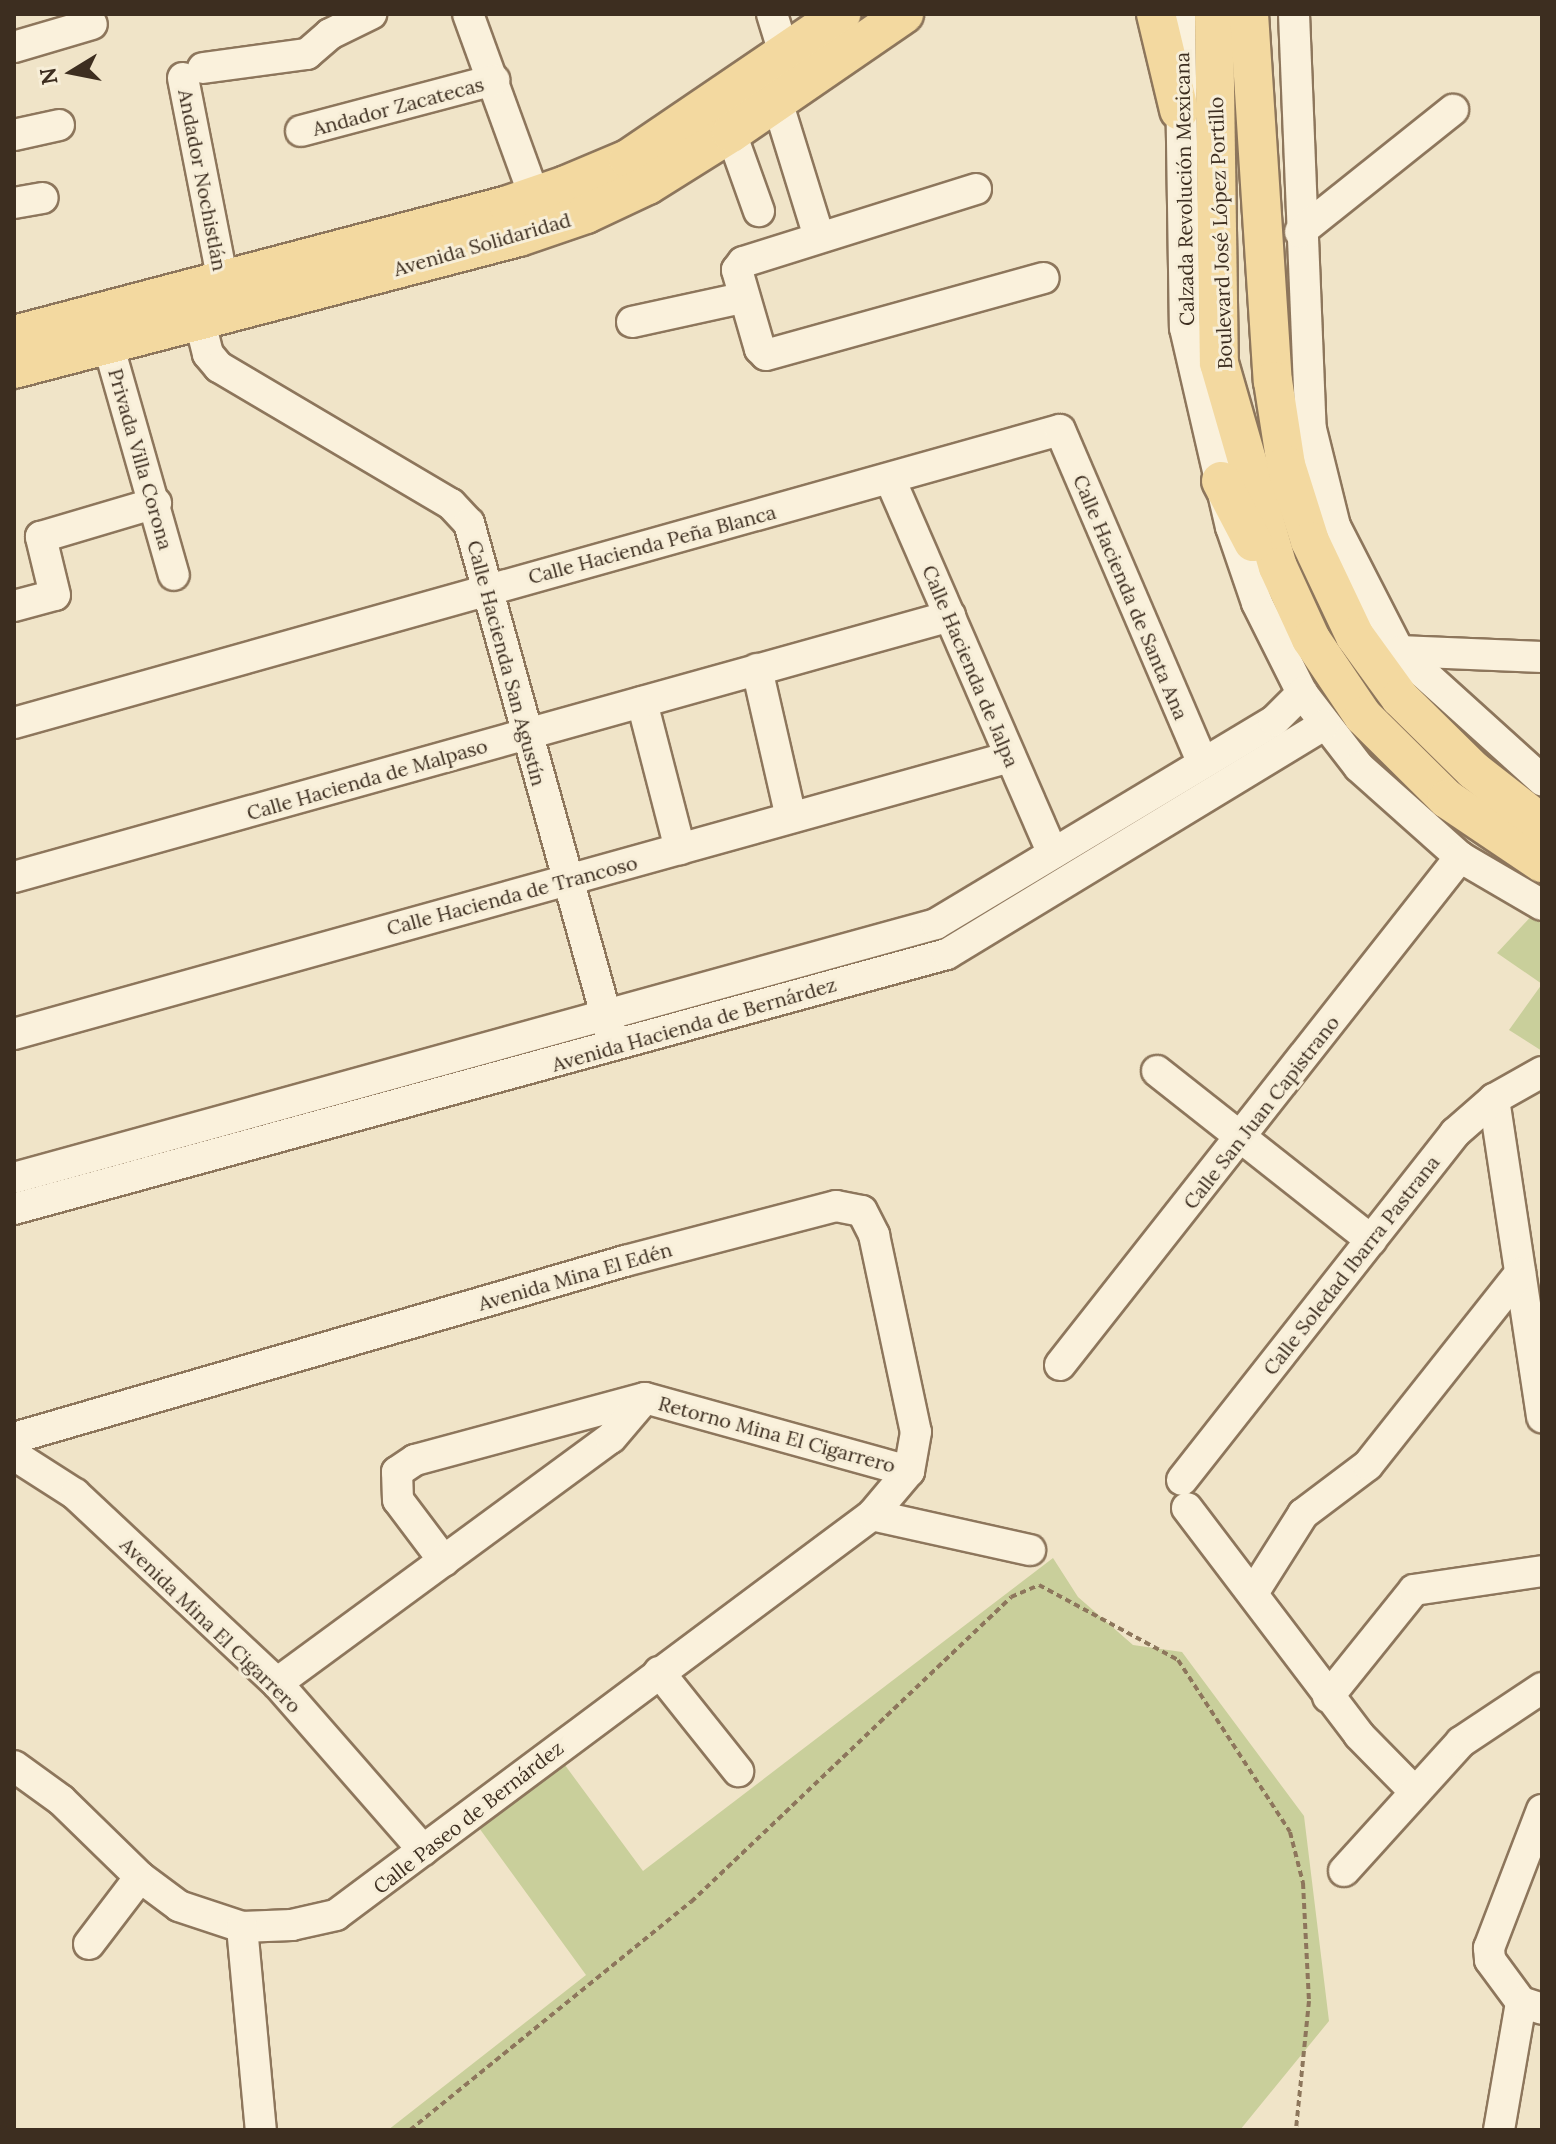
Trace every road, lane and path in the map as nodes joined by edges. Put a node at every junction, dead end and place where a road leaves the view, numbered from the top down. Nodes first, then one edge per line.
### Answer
1 (371, 14) edge
2 (468, 14) edge
3 (772, 14) edge
4 (841, 14) edge
5 (904, 14) edge
6 (1156, 14) edge
7 (1180, 14) edge
8 (1214, 14) edge
9 (1249, 14) edge
10 (1294, 14) edge
11 (92, 24) dead end
12 (14, 47) edge
13 (773, 74) junction
14 (494, 80) junction
15 (1179, 110) junction
16 (1453, 110) dead end
17 (59, 125) dead end
18 (301, 131) dead end
19 (731, 133) junction
20 (14, 135) edge
21 (976, 189) dead end
22 (759, 211) dead end
23 (540, 213) junction
24 (1300, 232) junction
25 (818, 234) junction
26 (1044, 278) dead end
27 (223, 281) junction
28 (742, 298) junction
29 (199, 318) junction
30 (632, 322) dead end
31 (14, 335) edge
32 (108, 344) junction
33 (14, 369) edge
34 (1060, 430) joint
35 (890, 479) junction
36 (1221, 481) junction
37 (156, 503) junction
38 (174, 575) dead end
39 (488, 588) junction
40 (14, 606) edge
41 (1295, 608) junction
42 (950, 616) junction
43 (1399, 651) junction
44 (1542, 657) edge
45 (757, 669) junction
46 (1302, 693) junction
47 (642, 702) junction
48 (14, 723) edge
49 (1324, 725) junction
50 (526, 734) junction
51 (1010, 757) junction
52 (1203, 763) junction
53 (1542, 780) edge
54 (791, 817) junction
55 (1542, 824) edge
56 (680, 849) junction
57 (1053, 853) junction
58 (1460, 857) junction
59 (1542, 863) edge
60 (14, 877) edge
61 (565, 880) junction
62 (1542, 905) edge
63 (610, 1033) junction
64 (14, 1034) edge
65 (1157, 1071) dead end
66 (1542, 1072) edge
67 (1494, 1099) junction
68 (1241, 1138) junction
69 (14, 1178) edge
70 (14, 1209) edge
71 (1371, 1240) junction
72 (1520, 1273) junction
73 (1536, 1323) edge
74 (1060, 1365) dead end
75 (645, 1398) junction
76 (1542, 1417) edge
77 (14, 1438) edge
78 (14, 1455) edge
79 (904, 1479) junction
80 (872, 1515) junction
81 (1030, 1550) dead end
82 (444, 1561) junction
83 (1542, 1571) edge
84 (1255, 1590) junction
85 (659, 1672) junction
86 (277, 1683) junction
87 (1542, 1688) edge
88 (1328, 1697) junction
89 (14, 1766) edge
90 (738, 1771) dead end
91 (1415, 1792) junction
92 (1542, 1810) edge
93 (423, 1850) junction
94 (1344, 1871) dead end
95 (140, 1877) junction
96 (242, 1927) junction
97 (89, 1944) dead end
98 (1532, 2006) edge
99 (261, 2130) edge
100 (410, 2130) edge
101 (1296, 2130) edge
102 (1499, 2130) edge

1 - 27 street, Andador Nochistlán
2 - 14 street
3 - 13 street
4 - 13 main road, Avenida Solidaridad
5 - 13 main road, Avenida Solidaridad
6 - 15 main road
7 - 15 street, Calzada Revolución Mexicana
8 - 41 main road, Boulevard José López Portillo
9 - 55 main road, Boulevard José López Portillo
10 - 24 street
11 - 12 street
13 - 19 main road, Avenida Solidaridad
13 - 23 main road, Avenida Solidaridad
13 - 25 street
14 - 18 street, Andador Zacatecas
14 - 23 street
15 - 36 street, Calzada Revolución Mexicana
16 - 24 street
17 - 20 street
19 - 22 street
19 - 23 main road, Avenida Solidaridad
21 - 25 street
23 - 27 main road, Avenida Solidaridad
23 - 29 main road, Avenida Solidaridad
24 - 43 street
25 - 28 street
26 - 28 street
27 - 31 main road, Avenida Solidaridad
28 - 30 street
29 - 32 main road, Avenida Solidaridad
29 - 39 street, Calle Hacienda San Agustín
32 - 33 main road, Avenida Solidaridad
32 - 37 street, Privada Villa Corona
34 - 35 street, Calle Hacienda Peña Blanca
34 - 52 street, Calle Hacienda de Santa Ana
35 - 39 street, Calle Hacienda Peña Blanca
35 - 42 street, Calle Hacienda de Jalpa
36 - 41 main road
36 - 46 street, Calzada Revolución Mexicana
37 - 38 street, Privada Villa Corona
37 - 40 street
39 - 48 street, Calle Hacienda Peña Blanca
39 - 50 street, Calle Hacienda San Agustín
41 - 59 main road, Boulevard José López Portillo
42 - 45 street, Calle Hacienda de Malpaso
42 - 51 street, Calle Hacienda de Jalpa
43 - 44 street
43 - 53 street
45 - 47 street, Calle Hacienda de Malpaso
45 - 54 street
46 - 49 street, Calzada Revolución Mexicana
46 - 52 street, Avenida Hacienda de Bernárdez
47 - 50 street, Calle Hacienda de Malpaso
47 - 56 street
49 - 58 street, Calzada Revolución Mexicana
49 - 63 street, Avenida Hacienda de Bernárdez
50 - 60 street, Calle Hacienda de Malpaso
50 - 61 street, Calle Hacienda San Agustín
51 - 54 street, Calle Hacienda de Trancoso
51 - 57 street, Calle Hacienda de Jalpa
52 - 57 street, Avenida Hacienda de Bernárdez
54 - 56 street, Calle Hacienda de Trancoso
56 - 61 street, Calle Hacienda de Trancoso
57 - 63 street, Avenida Hacienda de Bernárdez
58 - 62 street, Calzada Revolución Mexicana
58 - 68 street, Calle San Juan Capistrano
61 - 63 street, Calle Hacienda San Agustín
61 - 64 street, Calle Hacienda de Trancoso
63 - 69 street, Avenida Hacienda de Bernárdez
63 - 70 street, Avenida Hacienda de Bernárdez
65 - 68 street
66 - 67 street, Calle Soledad Ibarra Pastrana
67 - 71 street, Calle Soledad Ibarra Pastrana
67 - 72 street
68 - 71 street
68 - 74 street, Calle San Juan Capistrano
71 - 84 street, Calle Soledad Ibarra Pastrana
72 - 73 street
72 - 84 street
73 - 76 street
75 - 79 street, Retorno Mina El Cigarrero
75 - 82 street, Retorno Mina El Cigarrero
75 - 82 street, Retorno Mina El Cigarrero
77 - 79 street, Avenida Mina El Edén
78 - 86 street, Avenida Mina El Cigarrero
79 - 80 street, Calle Paseo de Bernárdez
80 - 81 street
80 - 85 street, Calle Paseo de Bernárdez
82 - 86 street, Retorno Mina El Cigarrero
83 - 88 street
84 - 88 street, Calle Soledad Ibarra Pastrana
85 - 90 street
85 - 93 street, Calle Paseo de Bernárdez
86 - 93 street, Avenida Mina El Cigarrero
87 - 91 street
88 - 91 street, Calle Soledad Ibarra Pastrana
89 - 95 street, Calle Paseo de Bernárdez
91 - 94 street
92 - 98 street
93 - 96 street, Calle Paseo de Bernárdez
95 - 96 street, Calle Paseo de Bernárdez
95 - 97 street
96 - 99 street
98 - 102 street
100 - 101 path

